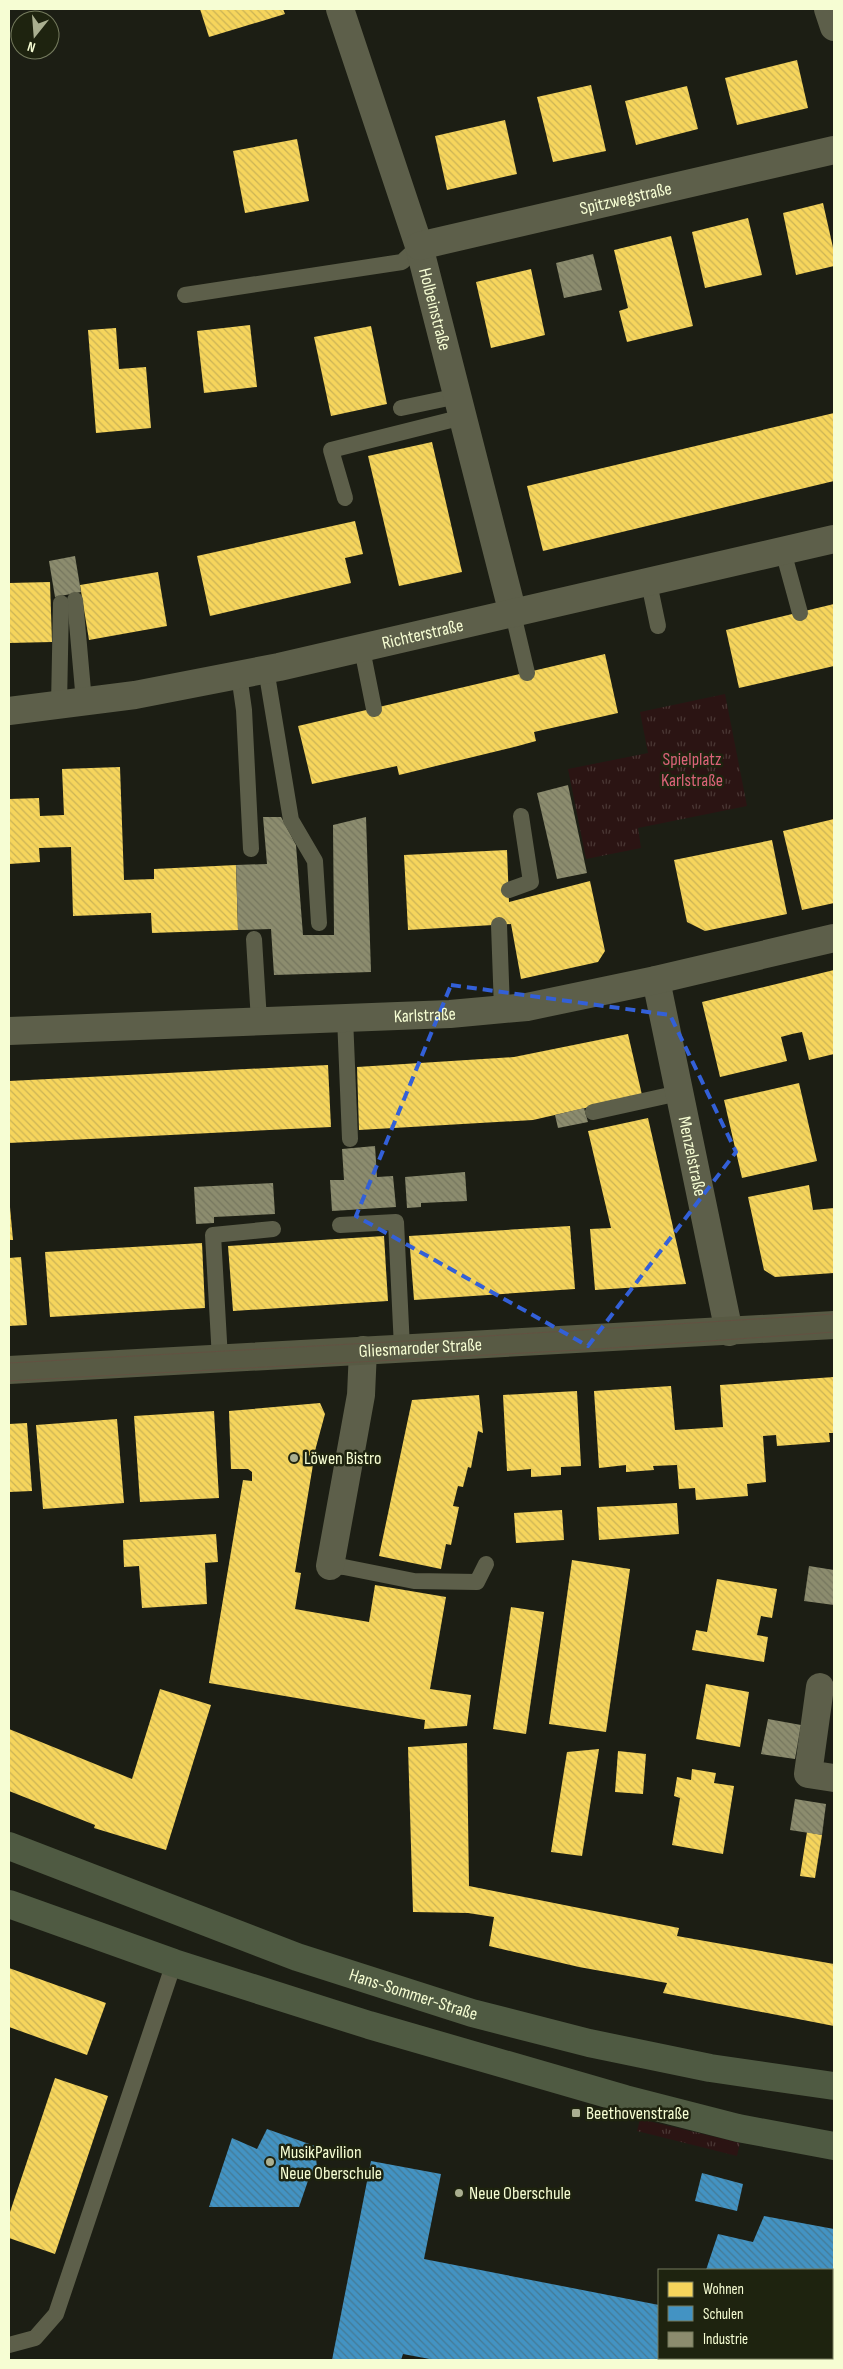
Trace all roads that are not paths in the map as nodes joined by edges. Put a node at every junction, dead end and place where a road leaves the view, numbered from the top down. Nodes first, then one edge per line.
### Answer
1 (340, 9) edge
2 (828, 9) edge
3 (834, 27) edge
4 (834, 150) edge
5 (419, 246) junction
6 (185, 295) dead end
7 (461, 407) junction
8 (401, 408) dead end
9 (345, 498) dead end
10 (834, 539) edge
11 (783, 552) junction
12 (649, 583) junction
13 (800, 612) dead end
14 (513, 614) junction
15 (658, 626) dead end
16 (362, 649) junction
17 (266, 669) junction
18 (528, 673) dead end
19 (239, 675) junction
20 (71, 704) junction
21 (374, 709) dead end
22 (9, 711) edge
23 (521, 816) dead end
24 (251, 849) dead end
25 (509, 890) dead end
26 (319, 923) dead end
27 (499, 925) dead end
28 (834, 938) edge
29 (254, 939) dead end
30 (656, 980) junction
31 (502, 1009) junction
32 (345, 1017) junction
33 (259, 1021) junction
34 (9, 1031) edge
35 (679, 1093) junction
36 (593, 1112) dead end
37 (350, 1139) dead end
38 (340, 1225) dead end
39 (273, 1229) dead end
40 (834, 1325) edge
41 (729, 1332) junction
42 (402, 1348) junction
43 (363, 1350) junction
44 (220, 1359) junction
45 (9, 1370) edge
46 (486, 1564) dead end
47 (330, 1566) joint
48 (820, 1687) dead end
49 (834, 1778) edge
50 (9, 1846) edge
51 (9, 1904) edge
52 (174, 1964) junction
53 (834, 2086) edge
54 (834, 2146) edge
55 (9, 2345) edge

1 - 5 street, Holbeinstraße
2 - 3 street
4 - 5 street, Spitzwegstraße
5 - 6 lane
5 - 7 street, Holbeinstraße
7 - 8 lane
7 - 9 lane
7 - 14 street, Holbeinstraße
10 - 11 street, Richterstraße
11 - 12 street, Richterstraße
11 - 13 lane
12 - 14 street, Richterstraße
12 - 15 lane
14 - 16 street, Richterstraße
14 - 18 lane
16 - 17 street, Richterstraße
16 - 21 lane
17 - 19 street, Richterstraße
17 - 26 lane
19 - 20 street, Richterstraße
19 - 24 lane
20 - 20 lane
20 - 22 street, Richterstraße
23 - 25 lane
27 - 31 lane
28 - 30 street, Karlstraße
29 - 33 lane
30 - 31 street, Karlstraße
30 - 35 street, Menzelstraße
31 - 32 street, Karlstraße
32 - 33 street, Karlstraße
32 - 37 lane
33 - 34 street, Karlstraße
35 - 36 lane
35 - 41 street, Menzelstraße
38 - 42 lane
39 - 44 lane
40 - 41 street, Gliesmaroder Straße
41 - 42 street, Gliesmaroder Straße
42 - 43 street, Gliesmaroder Straße
43 - 44 street, Gliesmaroder Straße
43 - 47 street
44 - 45 street, Gliesmaroder Straße
46 - 47 lane
48 - 49 street
50 - 53 main road, Hans-Sommer-Straße
51 - 52 main road
52 - 54 main road
52 - 55 lane

